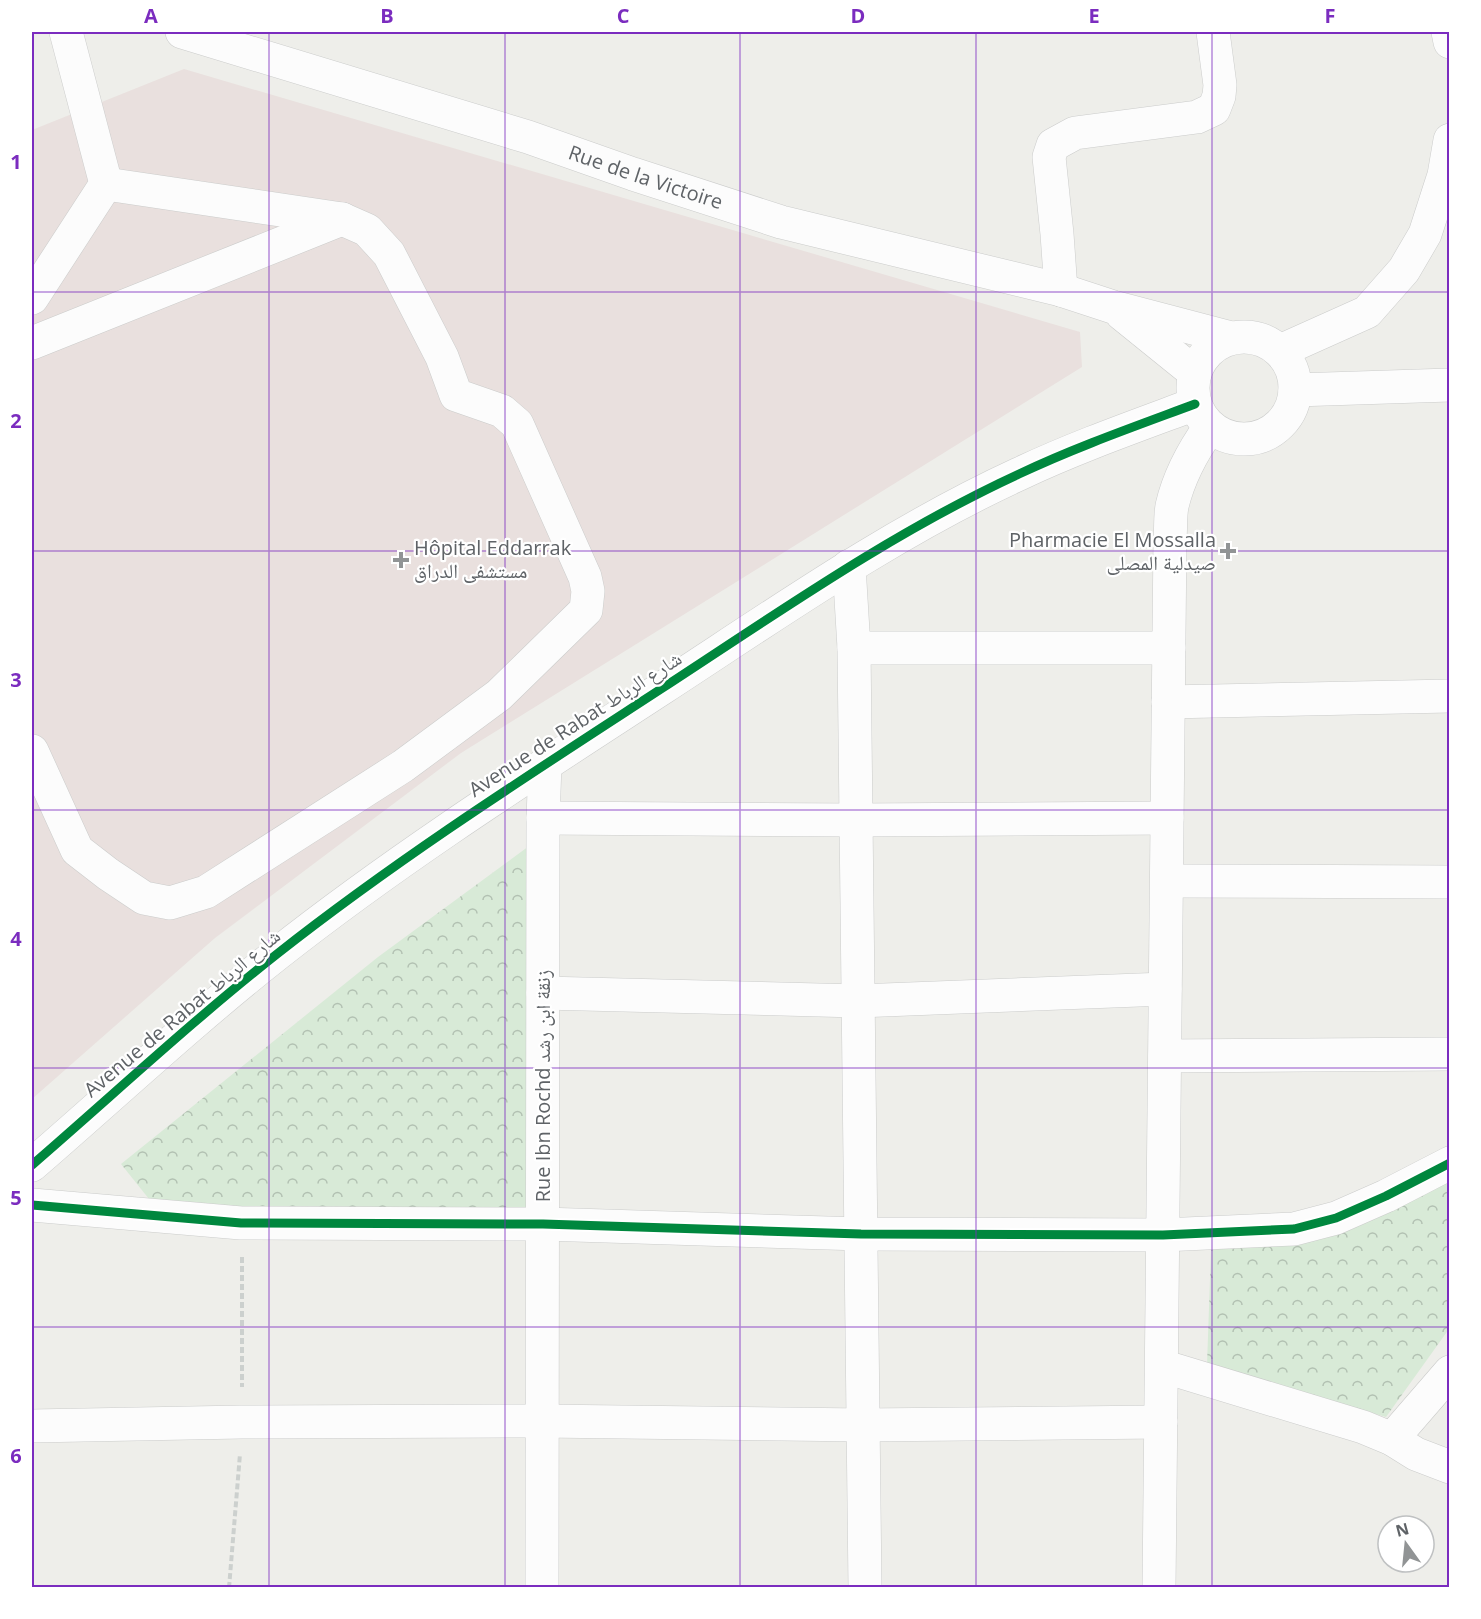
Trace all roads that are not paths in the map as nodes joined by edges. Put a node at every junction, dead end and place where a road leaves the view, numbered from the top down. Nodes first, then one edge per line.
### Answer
1 (66, 32) edge
2 (182, 32) edge
3 (1213, 32) edge
4 (1448, 32) edge
5 (1449, 42) edge
6 (1449, 140) edge
7 (106, 184) junction
8 (342, 219) junction
9 (1061, 290) junction
10 (32, 298) edge
11 (1113, 307) junction
12 (1231, 338) junction
13 (32, 343) edge
14 (1280, 351) junction
15 (1449, 385) edge
16 (1295, 390) junction
17 (1200, 401) junction
18 (849, 566) junction
19 (854, 648) junction
20 (1169, 648) junction
21 (1449, 696) edge
22 (1168, 702) junction
23 (32, 751) edge
24 (545, 765) junction
25 (543, 818) junction
26 (1167, 818) junction
27 (856, 820) junction
28 (1167, 881) junction
29 (1449, 882) edge
30 (1165, 989) junction
31 (543, 993) junction
32 (858, 1001) junction
33 (1449, 1054) edge
34 (1165, 1056) junction
35 (1449, 1163) edge
36 (32, 1165) edge
37 (32, 1205) edge
38 (543, 1224) junction
39 (861, 1234) junction
40 (1163, 1235) junction
41 (1162, 1366) junction
42 (1449, 1372) edge
43 (542, 1421) junction
44 (1161, 1422) junction
45 (863, 1425) junction
46 (32, 1426) edge
47 (1392, 1439) junction
48 (1449, 1467) edge
49 (542, 1587) edge
50 (865, 1587) edge
51 (1159, 1587) edge

1 - 7 street
2 - 9 street, Rue de la Victoire
3 - 9 street
4 - 5 street
6 - 14 street
7 - 8 street
7 - 10 street
8 - 13 street
8 - 23 street
9 - 11 street, Rue de la Victoire
11 - 12 street, Rue de la Victoire
11 - 17 street
12 - 14 street
12 - 17 street
14 - 16 street
15 - 16 street
16 - 17 street
17 - 18 street, Avenue de Rabat شارع الرباط
17 - 20 street
18 - 19 street
18 - 24 street, Avenue de Rabat شارع الرباط
19 - 20 street
19 - 27 street
20 - 22 street
21 - 22 street
22 - 26 street
24 - 25 street, Rue Ibn Rochd زنقة ابن رشد
24 - 36 street, Avenue de Rabat شارع الرباط
25 - 27 street
25 - 31 street, Rue Ibn Rochd زنقة ابن رشد
26 - 27 street
26 - 28 street
27 - 32 street
28 - 29 street
28 - 30 street
30 - 32 street
30 - 34 street
31 - 32 street
31 - 38 street, Rue Ibn Rochd زنقة ابن رشد
32 - 39 street
33 - 34 street
34 - 40 street
35 - 40 street
37 - 38 street
38 - 39 street
38 - 43 street, Rue Ibn Rochd زنقة ابن رشد
39 - 40 street
39 - 45 street
40 - 41 street
41 - 44 street
41 - 47 street
42 - 47 street
43 - 45 street
43 - 46 street
43 - 49 street, Rue Ibn Rochd زنقة ابن رشد
44 - 45 street
44 - 51 street
45 - 50 street
47 - 48 street

